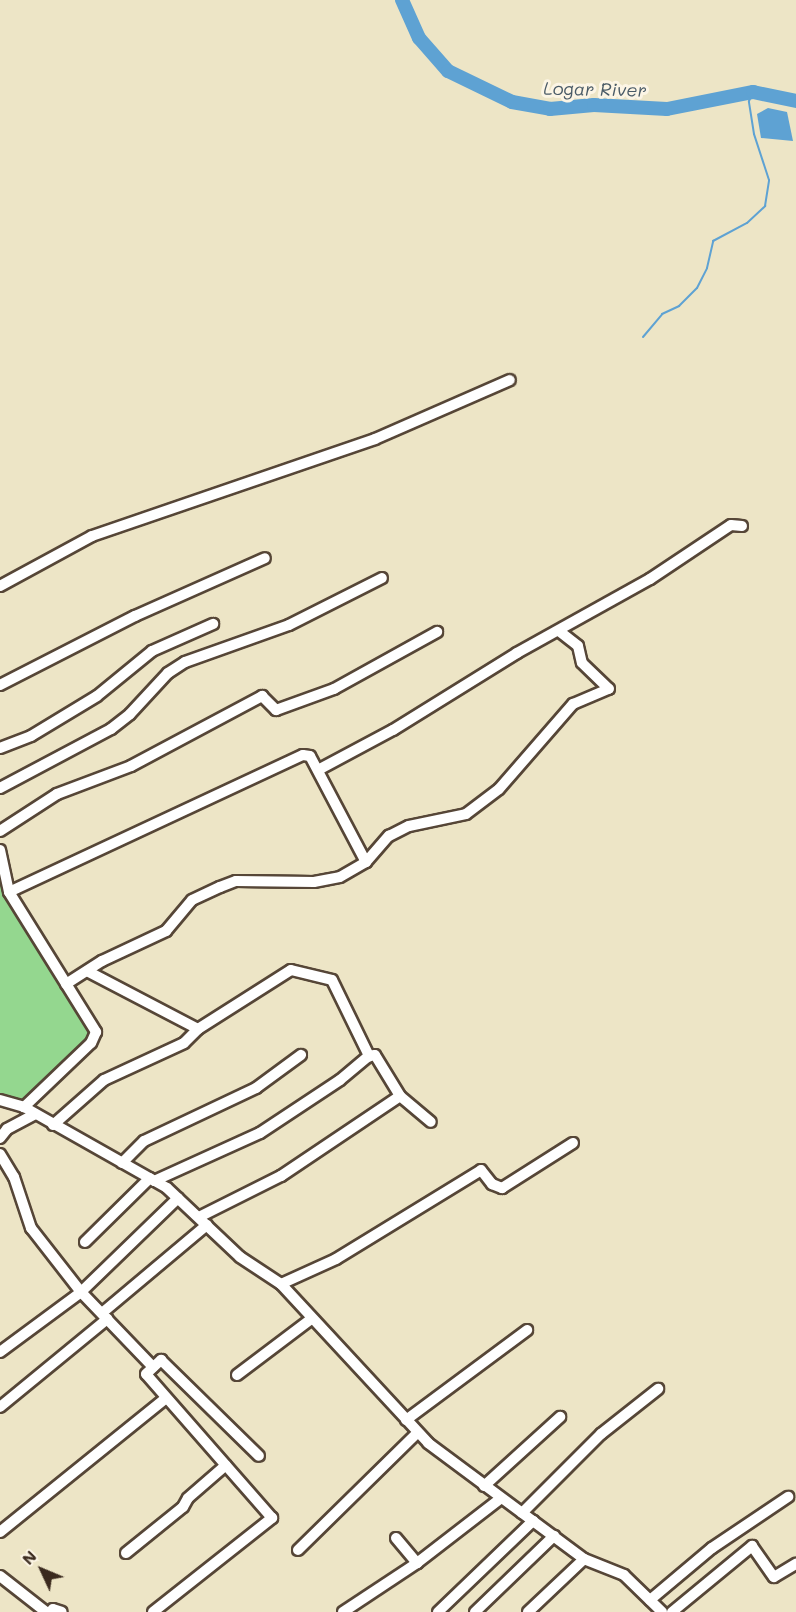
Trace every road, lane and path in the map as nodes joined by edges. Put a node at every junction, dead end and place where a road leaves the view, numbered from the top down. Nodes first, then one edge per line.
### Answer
1 (510, 380) dead end
2 (742, 526) dead end
3 (265, 558) dead end
4 (381, 578) dead end
5 (0, 586) edge
6 (213, 624) dead end
7 (559, 631) junction
8 (437, 632) dead end
9 (0, 685) edge
10 (0, 748) edge
11 (318, 770) junction
12 (0, 788) edge
13 (0, 831) edge
14 (0, 850) edge
15 (366, 862) junction
16 (9, 892) junction
17 (87, 971) junction
18 (66, 984) junction
19 (198, 1029) junction
20 (301, 1055) dead end
21 (369, 1056) junction
22 (400, 1096) junction
23 (0, 1100) edge
24 (24, 1107) junction
25 (35, 1114) junction
26 (431, 1122) dead end
27 (53, 1125) junction
28 (0, 1138) edge
29 (573, 1143) dead end
30 (0, 1154) edge
31 (122, 1163) junction
32 (152, 1179) junction
33 (178, 1198) junction
34 (203, 1221) junction
35 (85, 1242) dead end
36 (281, 1284) junction
37 (81, 1292) junction
38 (105, 1316) junction
39 (310, 1319) junction
40 (527, 1330) dead end
41 (0, 1352) edge
42 (153, 1367) junction
43 (237, 1375) dead end
44 (658, 1389) dead end
45 (166, 1398) junction
46 (0, 1407) edge
47 (560, 1417) dead end
48 (406, 1420) junction
49 (417, 1432) junction
50 (259, 1456) dead end
51 (226, 1465) junction
52 (484, 1486) junction
53 (788, 1497) dead end
54 (501, 1498) junction
55 (522, 1513) junction
56 (533, 1521) junction
57 (0, 1532) edge
58 (554, 1536) junction
59 (396, 1538) dead end
60 (298, 1550) dead end
61 (126, 1552) dead end
62 (584, 1558) junction
63 (417, 1563) junction
64 (796, 1564) edge
65 (0, 1576) edge
66 (650, 1600) junction
67 (48, 1612) edge
68 (62, 1612) edge
69 (153, 1612) edge
70 (343, 1612) edge
71 (438, 1612) edge
72 (475, 1612) edge
73 (528, 1612) edge
74 (662, 1612) edge
75 (672, 1612) edge

1 - 5 street
2 - 7 street
3 - 9 street
4 - 12 street
6 - 10 street
7 - 11 street
7 - 15 street
8 - 13 street
11 - 15 street
11 - 16 street
14 - 16 street
15 - 17 street
16 - 18 street
17 - 18 street
17 - 19 street
18 - 24 street
19 - 21 street
19 - 27 street
20 - 31 street
21 - 22 street
21 - 32 street
22 - 26 street
22 - 34 street
23 - 24 street
24 - 25 street
25 - 27 street
25 - 28 street
27 - 31 street
29 - 36 street
30 - 37 street
31 - 32 street
32 - 33 street
32 - 35 street
33 - 34 street
33 - 37 street
34 - 36 street
34 - 38 street
36 - 39 street
37 - 38 street
37 - 41 street
38 - 42 street
38 - 46 street
39 - 43 street
39 - 48 street
40 - 48 street
42 - 45 street
42 - 50 street
44 - 55 street
45 - 51 street
45 - 57 street
47 - 52 street
48 - 49 street
49 - 52 street
49 - 60 street
51 - 61 street
51 - 69 street
52 - 54 street
53 - 66 street
54 - 55 street
54 - 63 street
55 - 56 street
56 - 58 street
56 - 71 street
58 - 62 street
58 - 72 street
59 - 63 street
62 - 66 street
62 - 73 street
63 - 70 street
64 - 75 street
65 - 67 street
66 - 74 street
67 - 68 street

